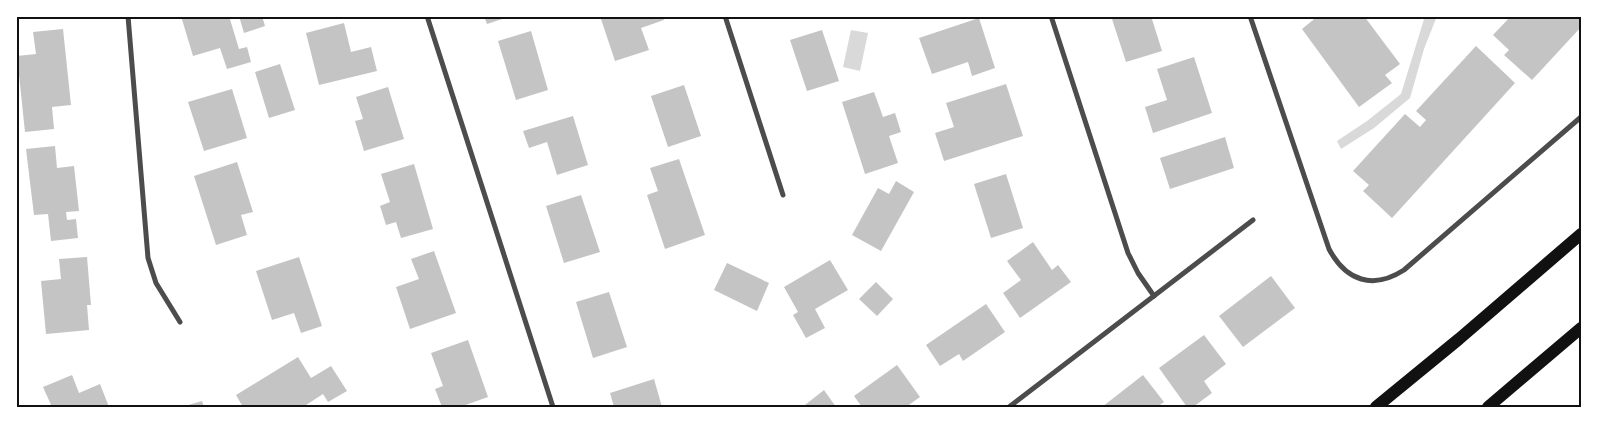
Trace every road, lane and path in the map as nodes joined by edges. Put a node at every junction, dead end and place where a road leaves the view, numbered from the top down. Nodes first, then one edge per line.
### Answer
1 (128, 16) edge
2 (428, 16) edge
3 (724, 16) edge
4 (1051, 16) edge
5 (1250, 16) edge
6 (1581, 117) edge
7 (783, 194) dead end
8 (1252, 220) dead end
9 (1581, 234) edge
10 (1154, 296) junction
11 (180, 322) dead end
12 (1581, 328) edge
13 (553, 407) edge
14 (1009, 407) edge
15 (1376, 407) edge
16 (1488, 407) edge

1 - 11 street
2 - 13 street
3 - 7 street
4 - 10 street
5 - 6 street
8 - 10 street
9 - 15 main road
10 - 14 street
12 - 16 main road

